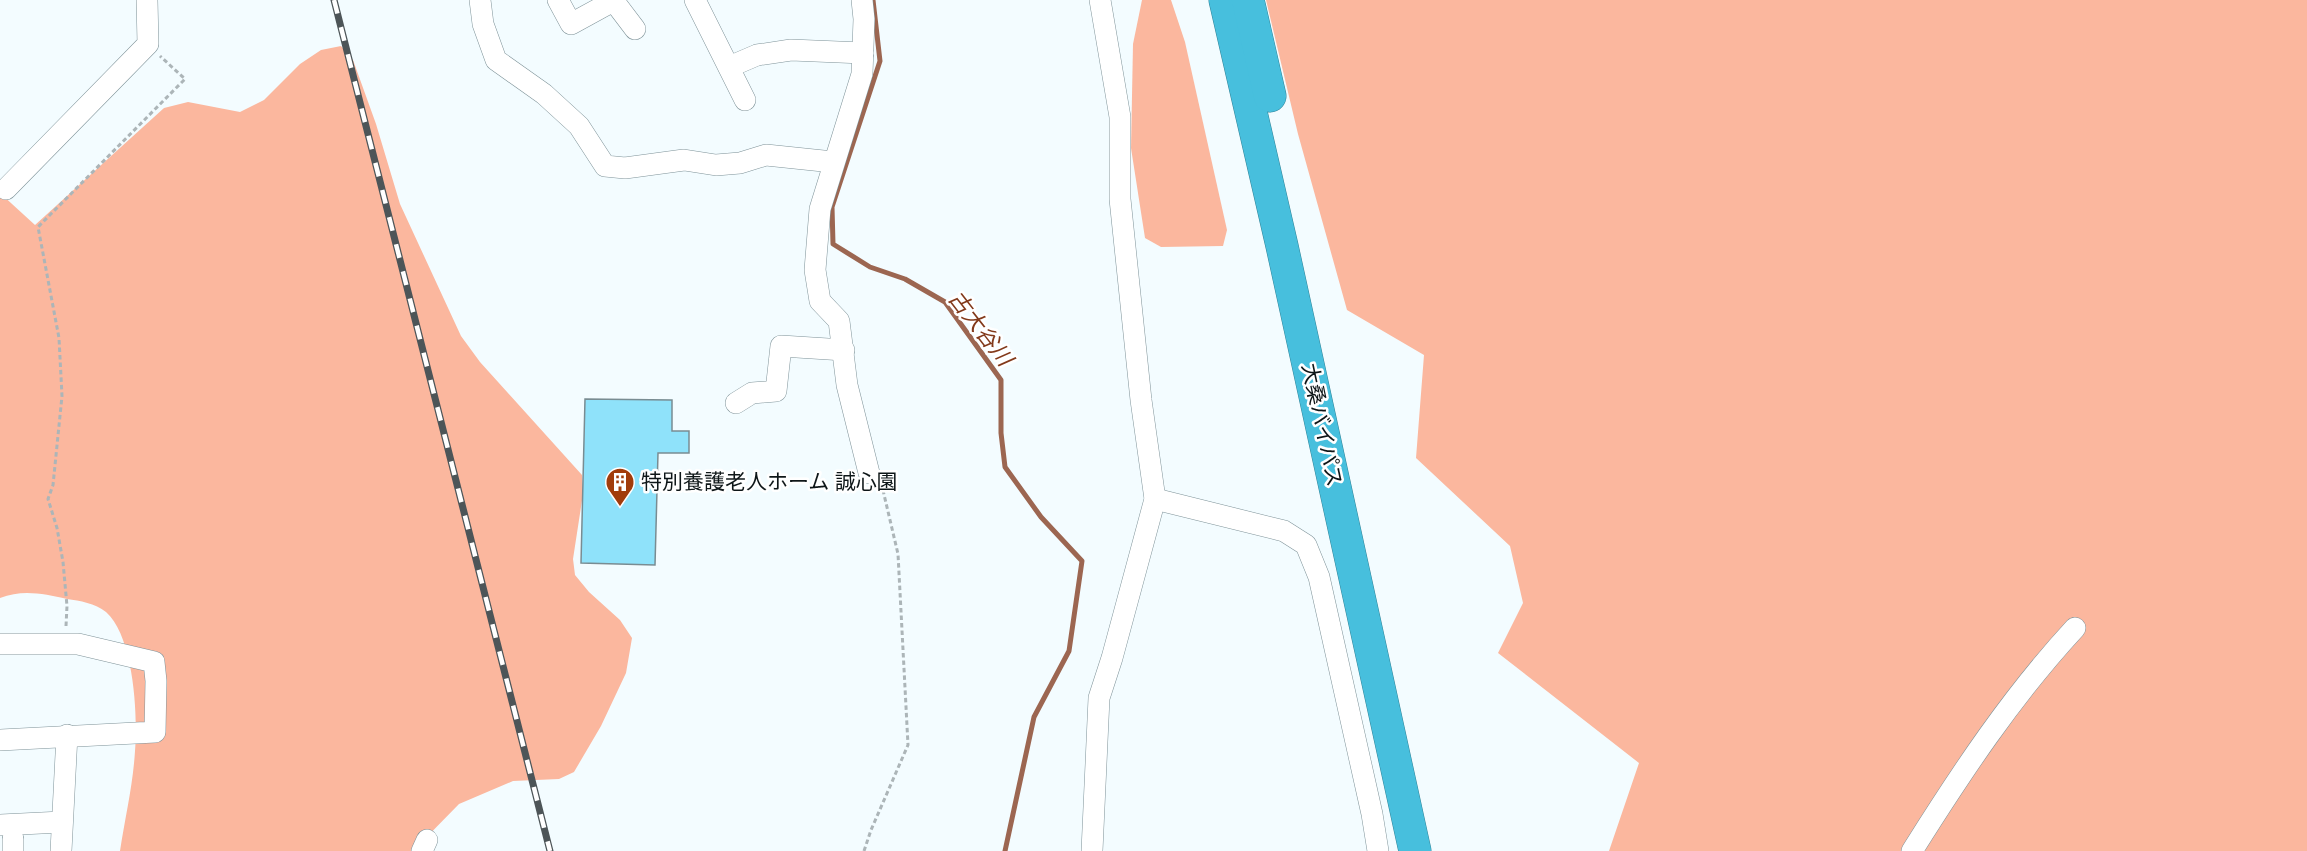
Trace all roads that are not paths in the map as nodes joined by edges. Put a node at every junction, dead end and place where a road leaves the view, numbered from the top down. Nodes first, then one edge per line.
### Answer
1 (147, 0) edge
2 (480, 0) edge
3 (558, 0) edge
4 (613, 0) edge
5 (695, 0) edge
6 (862, 0) edge
7 (1100, 0) edge
8 (1225, 0) edge
9 (1248, 0) edge
10 (635, 29) dead end
11 (863, 53) junction
12 (729, 66) junction
13 (745, 100) dead end
14 (1268, 134) junction
15 (833, 162) junction
16 (6, 189) dead end
17 (844, 350) junction
18 (736, 403) dead end
19 (869, 473) road end
20 (1155, 500) junction
21 (2075, 628) dead end
22 (0, 644) edge
23 (67, 735) junction
24 (0, 740) edge
25 (62, 822) junction
26 (9, 838) edge
27 (61, 851) edge
28 (1092, 851) edge
29 (1378, 851) edge
30 (1415, 851) edge
31 (1437, 851) edge
32 (1912, 851) edge

1 - 16 street
2 - 15 street
3 - 4 street
4 - 10 street
5 - 12 street
6 - 11 street
7 - 20 street
8 - 14 highway, 大桑バイパス
9 - 14 highway, 大桑バイパス
11 - 12 street
11 - 15 street
12 - 13 street
14 - 30 highway, 大桑バイパス
14 - 31 highway, 大桑バイパス
15 - 17 street
17 - 18 street
17 - 19 street
20 - 28 street
20 - 29 street
21 - 32 street
22 - 23 street
23 - 24 street
23 - 25 street
25 - 26 street
25 - 27 street

